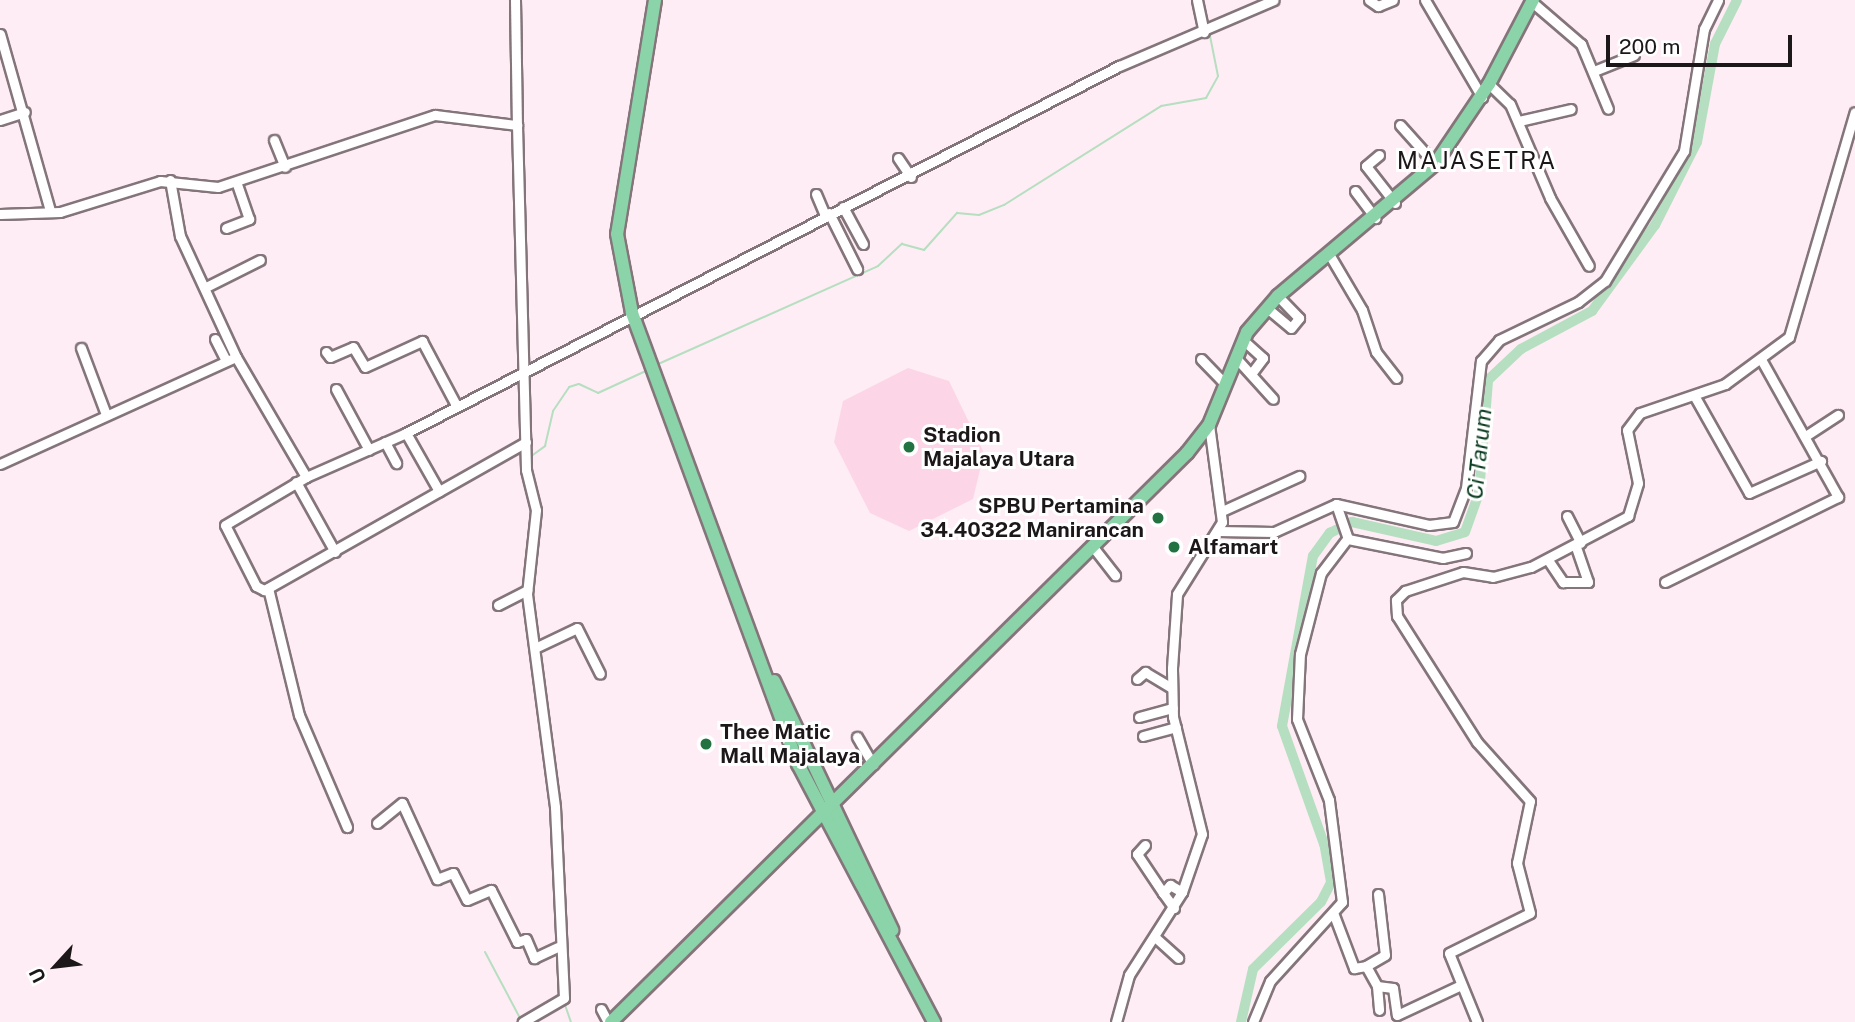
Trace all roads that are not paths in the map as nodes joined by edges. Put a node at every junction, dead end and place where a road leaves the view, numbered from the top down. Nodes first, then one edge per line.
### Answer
1 (515, 0) edge
2 (655, 0) edge
3 (1197, 0) edge
4 (1274, 0) edge
5 (1369, 0) edge
6 (1393, 0) edge
7 (1425, 0) edge
8 (1718, 0) edge
9 (1532, 1) edge
10 (1208, 29) junction
11 (0, 34) edge
12 (1634, 55) dead end
13 (1594, 71) junction
14 (1489, 84) junction
15 (1482, 97) junction
16 (1571, 109) dead end
17 (1608, 109) dead end
18 (1855, 111) edge
19 (25, 112) junction
20 (0, 120) edge
21 (1519, 121) junction
22 (517, 125) junction
23 (1399, 125) dead end
24 (274, 140) dead end
25 (1379, 155) dead end
26 (898, 158) dead end
27 (1435, 164) junction
28 (285, 167) junction
29 (911, 177) junction
30 (170, 180) junction
31 (236, 182) junction
32 (1355, 191) dead end
33 (816, 194) dead end
34 (1395, 203) junction
35 (843, 207) junction
36 (50, 211) junction
37 (0, 214) edge
38 (827, 214) junction
39 (1375, 218) junction
40 (226, 228) dead end
41 (863, 244) dead end
42 (1329, 254) junction
43 (260, 260) dead end
44 (1589, 266) dead end
45 (857, 269) dead end
46 (208, 286) junction
47 (1278, 296) junction
48 (1266, 308) junction
49 (632, 313) junction
50 (215, 339) dead end
51 (1243, 340) junction
52 (81, 348) dead end
53 (326, 352) dead end
54 (236, 357) junction
55 (1236, 358) junction
56 (225, 359) junction
57 (1201, 359) dead end
58 (1762, 361) junction
59 (525, 368) junction
60 (1251, 374) junction
61 (1396, 378) dead end
62 (1225, 384) junction
63 (336, 389) dead end
64 (1695, 397) junction
65 (1273, 399) dead end
66 (456, 405) junction
67 (106, 412) junction
68 (1838, 415) dead end
69 (1209, 425) junction
70 (406, 433) junction
71 (1807, 435) junction
72 (385, 442) junction
73 (526, 442) junction
74 (369, 450) junction
75 (1821, 461) junction
76 (396, 463) dead end
77 (0, 464) edge
78 (1299, 476) dead end
79 (306, 477) junction
80 (296, 482) junction
81 (439, 491) junction
82 (1336, 505) junction
83 (1222, 511) junction
84 (1567, 516) dead end
85 (1218, 531) junction
86 (1347, 538) junction
87 (1578, 545) junction
88 (1093, 547) junction
89 (335, 552) junction
90 (1466, 553) dead end
91 (1548, 560) junction
92 (1115, 575) dead end
93 (1665, 582) dead end
94 (268, 588) junction
95 (527, 590) junction
96 (498, 605) dead end
97 (541, 646) junction
98 (600, 674) dead end
99 (1137, 679) dead end
100 (1172, 688) junction
101 (1173, 708) junction
102 (1139, 717) dead end
103 (1176, 727) junction
104 (1143, 736) dead end
105 (857, 737) dead end
106 (873, 765) junction
107 (829, 812) junction
108 (377, 823) dead end
109 (347, 827) dead end
110 (1145, 845) dead end
111 (1163, 892) junction
112 (1182, 892) junction
113 (1378, 894) dead end
114 (1174, 908) junction
115 (1334, 915) junction
116 (1156, 938) junction
117 (558, 947) junction
118 (1178, 958) dead end
119 (1366, 966) junction
120 (1461, 985) junction
121 (1377, 986) junction
122 (601, 1009) dead end
123 (1379, 1010) dead end
124 (523, 1022) edge
125 (610, 1022) edge
126 (934, 1022) edge
127 (1116, 1022) edge
128 (1253, 1022) edge
129 (1478, 1022) edge

1 - 22 street
2 - 49 main road
3 - 10 street
4 - 10 street
5 - 6 street
7 - 15 street
8 - 82 street
9 - 13 street
9 - 14 main road
10 - 29 street
11 - 19 street
12 - 13 street
13 - 17 street
14 - 15 main road
14 - 21 street
15 - 27 main road
16 - 21 street
18 - 58 street
19 - 20 street
19 - 36 street
21 - 44 street
22 - 28 street
22 - 59 street
23 - 27 street
24 - 28 street
25 - 34 street
26 - 29 street
27 - 34 main road
28 - 31 street
29 - 35 street
30 - 31 street
30 - 36 street
30 - 46 street
31 - 40 street
32 - 39 street
33 - 38 street
34 - 39 main road
35 - 38 street
35 - 41 street
36 - 37 street
38 - 45 street
38 - 49 street
39 - 42 main road
42 - 47 main road
42 - 61 street
43 - 46 street
46 - 54 street
47 - 48 main road
47 - 48 street
48 - 51 main road
49 - 59 street
49 - 107 main road
50 - 56 street
51 - 55 main road
51 - 60 street
52 - 67 street
53 - 66 street
54 - 56 street
54 - 79 street
55 - 60 street
55 - 62 main road
56 - 67 street
57 - 62 street
58 - 64 street
58 - 71 street
59 - 66 street
59 - 73 street
60 - 65 street
62 - 69 main road
63 - 74 street
64 - 75 street
64 - 87 street
66 - 70 street
67 - 77 street
68 - 71 street
69 - 83 street
69 - 88 main road
70 - 72 street
70 - 81 street
71 - 75 street
72 - 74 street
72 - 76 street
73 - 81 street
73 - 95 street
74 - 79 street
75 - 93 street
78 - 83 street
79 - 80 street
80 - 89 street
80 - 94 street
81 - 89 street
82 - 85 street
82 - 86 street
83 - 85 street
84 - 87 street
85 - 100 street
86 - 90 street
86 - 115 street
87 - 91 street
87 - 91 street
88 - 92 street
88 - 106 main road
89 - 94 street
91 - 120 street
94 - 109 street
95 - 96 street
95 - 97 street
97 - 98 street
97 - 117 street
99 - 100 street
100 - 101 street
101 - 102 street
101 - 103 street
103 - 104 street
103 - 112 street
105 - 106 street
106 - 107 main road
107 - 125 main road
107 - 126 main road
108 - 117 street
110 - 111 street
111 - 112 street
111 - 114 street
112 - 114 street
113 - 119 street
114 - 116 street
115 - 119 street
115 - 128 street
116 - 118 street
116 - 127 street
117 - 124 street
119 - 121 street
120 - 121 street
120 - 129 street
121 - 123 street
122 - 125 street

